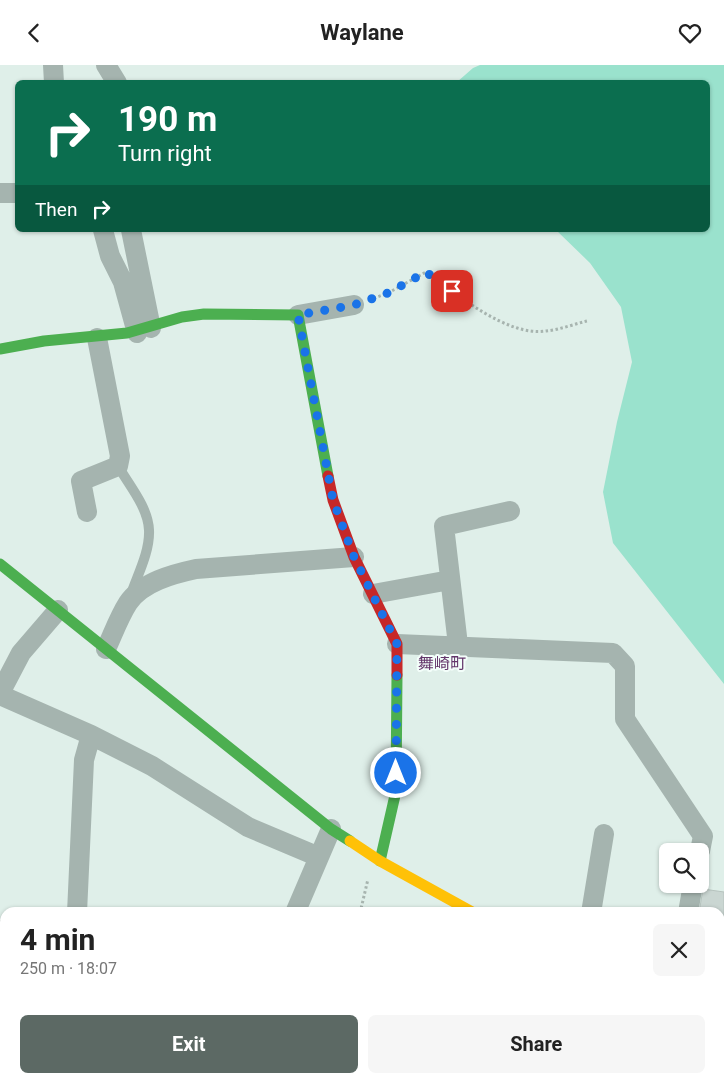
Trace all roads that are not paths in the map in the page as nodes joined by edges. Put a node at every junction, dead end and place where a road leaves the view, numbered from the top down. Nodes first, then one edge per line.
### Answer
1 (52, 65) edge
2 (106, 65) edge
3 (54, 80) edge
4 (115, 80) edge
5 (0, 193) edge
6 (15, 193) edge
7 (104, 232) edge
8 (131, 232) edge
9 (354, 305) road end
10 (298, 315) junction
11 (144, 331) junction
12 (97, 338) junction
13 (0, 349) edge
14 (118, 466) junction
15 (510, 511) dead end
16 (87, 512) dead end
17 (354, 557) junction
18 (0, 564) edge
19 (450, 580) junction
20 (373, 594) junction
21 (128, 602) junction
22 (58, 610) junction
23 (397, 644) junction
24 (458, 645) junction
25 (106, 649) junction
26 (0, 694) edge
27 (91, 735) junction
28 (332, 829) junction
29 (604, 834) dead end
30 (702, 843) edge
31 (319, 857) junction
32 (380, 861) junction
33 (691, 893) edge
34 (77, 907) edge
35 (298, 907) edge
36 (463, 907) edge
37 (592, 907) edge
38 (689, 907) edge

1 - 3 street
2 - 4 street
5 - 6 street
7 - 11 street
8 - 11 street
9 - 10 street
10 - 11 street
10 - 17 street
11 - 12 street
12 - 13 street
12 - 14 street
14 - 16 street
14 - 21 lane
15 - 19 street
17 - 20 street
17 - 21 street
18 - 22 street
19 - 20 street
19 - 24 street
20 - 23 street
21 - 25 street
22 - 25 street
22 - 26 street
23 - 24 street
23 - 32 street
24 - 30 street
25 - 28 street
26 - 27 street
27 - 31 street
27 - 34 street
28 - 31 street
28 - 32 street
29 - 37 street
31 - 35 street
32 - 36 street
33 - 38 street

